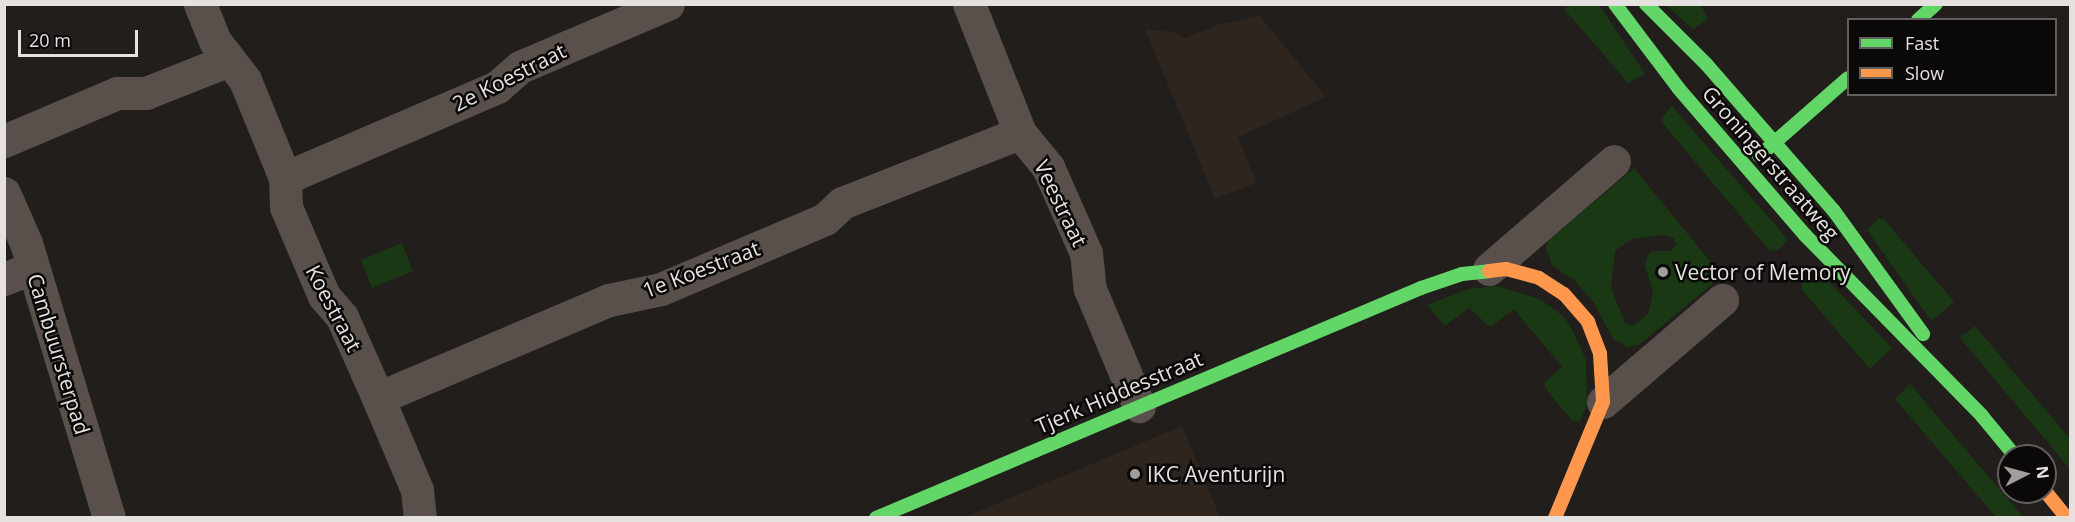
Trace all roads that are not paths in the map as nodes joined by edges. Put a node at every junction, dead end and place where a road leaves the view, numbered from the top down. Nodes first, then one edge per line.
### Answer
1 (200, 4) edge
2 (668, 4) edge
3 (969, 4) edge
4 (1615, 4) edge
5 (1646, 4) edge
6 (1936, 4) edge
7 (1920, 18) edge
8 (229, 60) junction
9 (1847, 79) edge
10 (1020, 133) junction
11 (4, 141) edge
12 (1774, 143) junction
13 (1614, 161) dead end
14 (1746, 167) junction
15 (285, 178) junction
16 (4, 193) edge
17 (1489, 269) junction
18 (19, 273) edge
19 (1722, 300) dead end
20 (378, 398) junction
21 (1603, 402) junction
22 (1139, 406) junction
23 (1982, 416) junction
24 (2005, 444) edge
25 (2056, 504) edge
26 (109, 518) edge
27 (420, 518) edge
28 (876, 518) edge
29 (1555, 518) edge
30 (2067, 518) edge

1 - 8 street, Koestraat
2 - 15 street, 2e Koestraat
3 - 10 street, Veestraat
4 - 14 main road, Groningerstraatweg
5 - 12 main road, Groningerstraatweg
6 - 7 main road
8 - 11 street
8 - 15 street, Koestraat
9 - 12 main road
10 - 20 street, 1e Koestraat
10 - 22 street, Veestraat
12 - 14 main road
12 - 23 main road, Groningerstraatweg
13 - 17 street
14 - 23 main road, Groningerstraatweg
15 - 20 street, Koestraat
16 - 18 street, Cambuursterpad
17 - 21 main road, Tjerk Hiddesstraat
17 - 22 main road, Tjerk Hiddesstraat
18 - 26 street, Cambuursterpad
19 - 21 street
20 - 27 street, Koestraat
21 - 29 main road
22 - 28 main road, Tjerk Hiddesstraat
23 - 24 main road, Groningerstraatweg
25 - 30 main road

